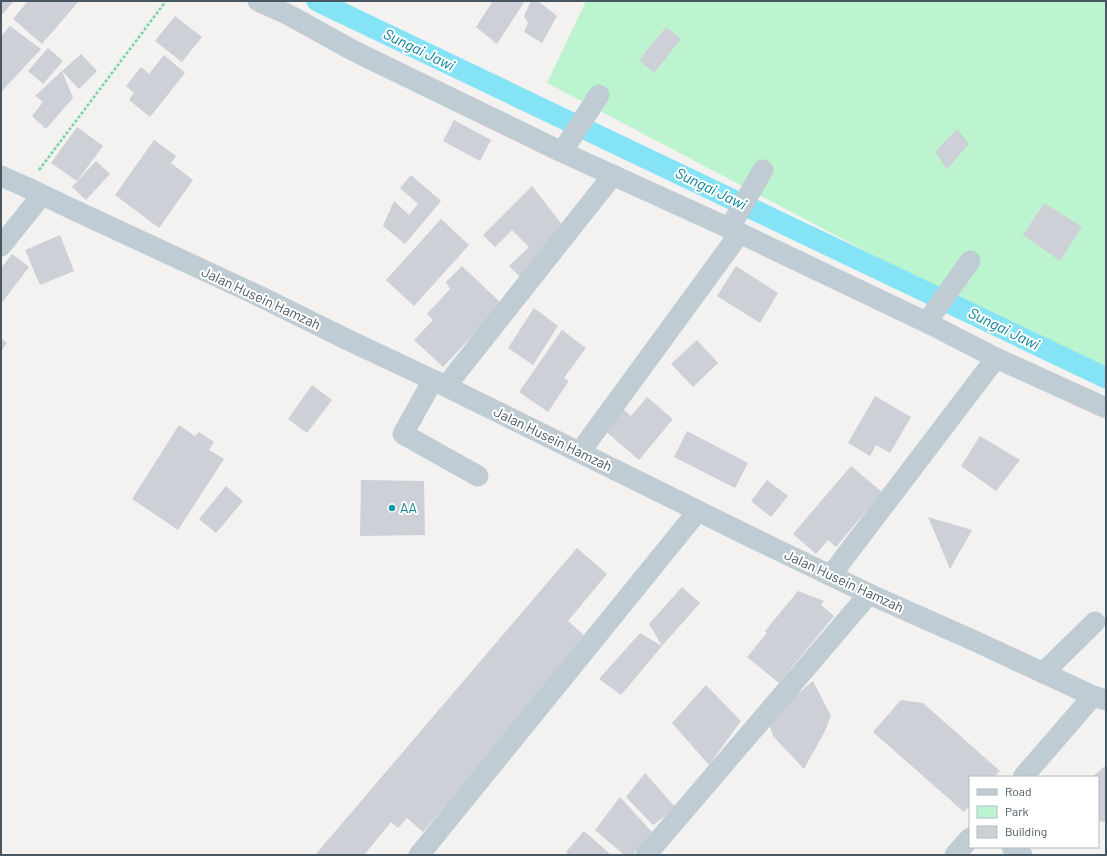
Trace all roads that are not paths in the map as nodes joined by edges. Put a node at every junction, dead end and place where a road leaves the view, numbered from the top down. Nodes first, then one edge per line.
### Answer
1 (258, 1) edge
2 (595, 102) dead end
3 (567, 146) junction
4 (763, 170) dead end
5 (612, 175) junction
6 (1, 176) edge
7 (34, 191) junction
8 (734, 234) junction
9 (1, 246) edge
10 (970, 261) dead end
11 (931, 318) junction
12 (996, 358) junction
13 (440, 383) junction
14 (1106, 408) edge
15 (580, 452) junction
16 (478, 476) dead end
17 (698, 511) junction
18 (831, 575) junction
19 (869, 594) junction
20 (1095, 622) dead end
21 (1043, 673) junction
22 (1100, 698) edge
23 (1023, 776) edge
24 (969, 839) edge
25 (1013, 848) edge
26 (420, 855) edge
27 (646, 855) edge
28 (955, 855) edge
29 (1022, 855) edge

1 - 3 street
2 - 3 street
3 - 5 street
4 - 8 street
5 - 8 street
5 - 13 street
6 - 7 street, Jalan Husein Hamzah
7 - 9 street
7 - 13 street, Jalan Husein Hamzah
8 - 11 street
8 - 15 street
10 - 11 street
11 - 12 street
12 - 14 street
12 - 18 street
13 - 15 street, Jalan Husein Hamzah
13 - 16 street
15 - 17 street, Jalan Husein Hamzah
17 - 18 street, Jalan Husein Hamzah
17 - 26 street
18 - 19 street, Jalan Husein Hamzah
19 - 21 street, Jalan Husein Hamzah
19 - 27 street
20 - 21 street
21 - 22 street, Jalan Husein Hamzah
22 - 23 street
24 - 28 street
25 - 29 street

